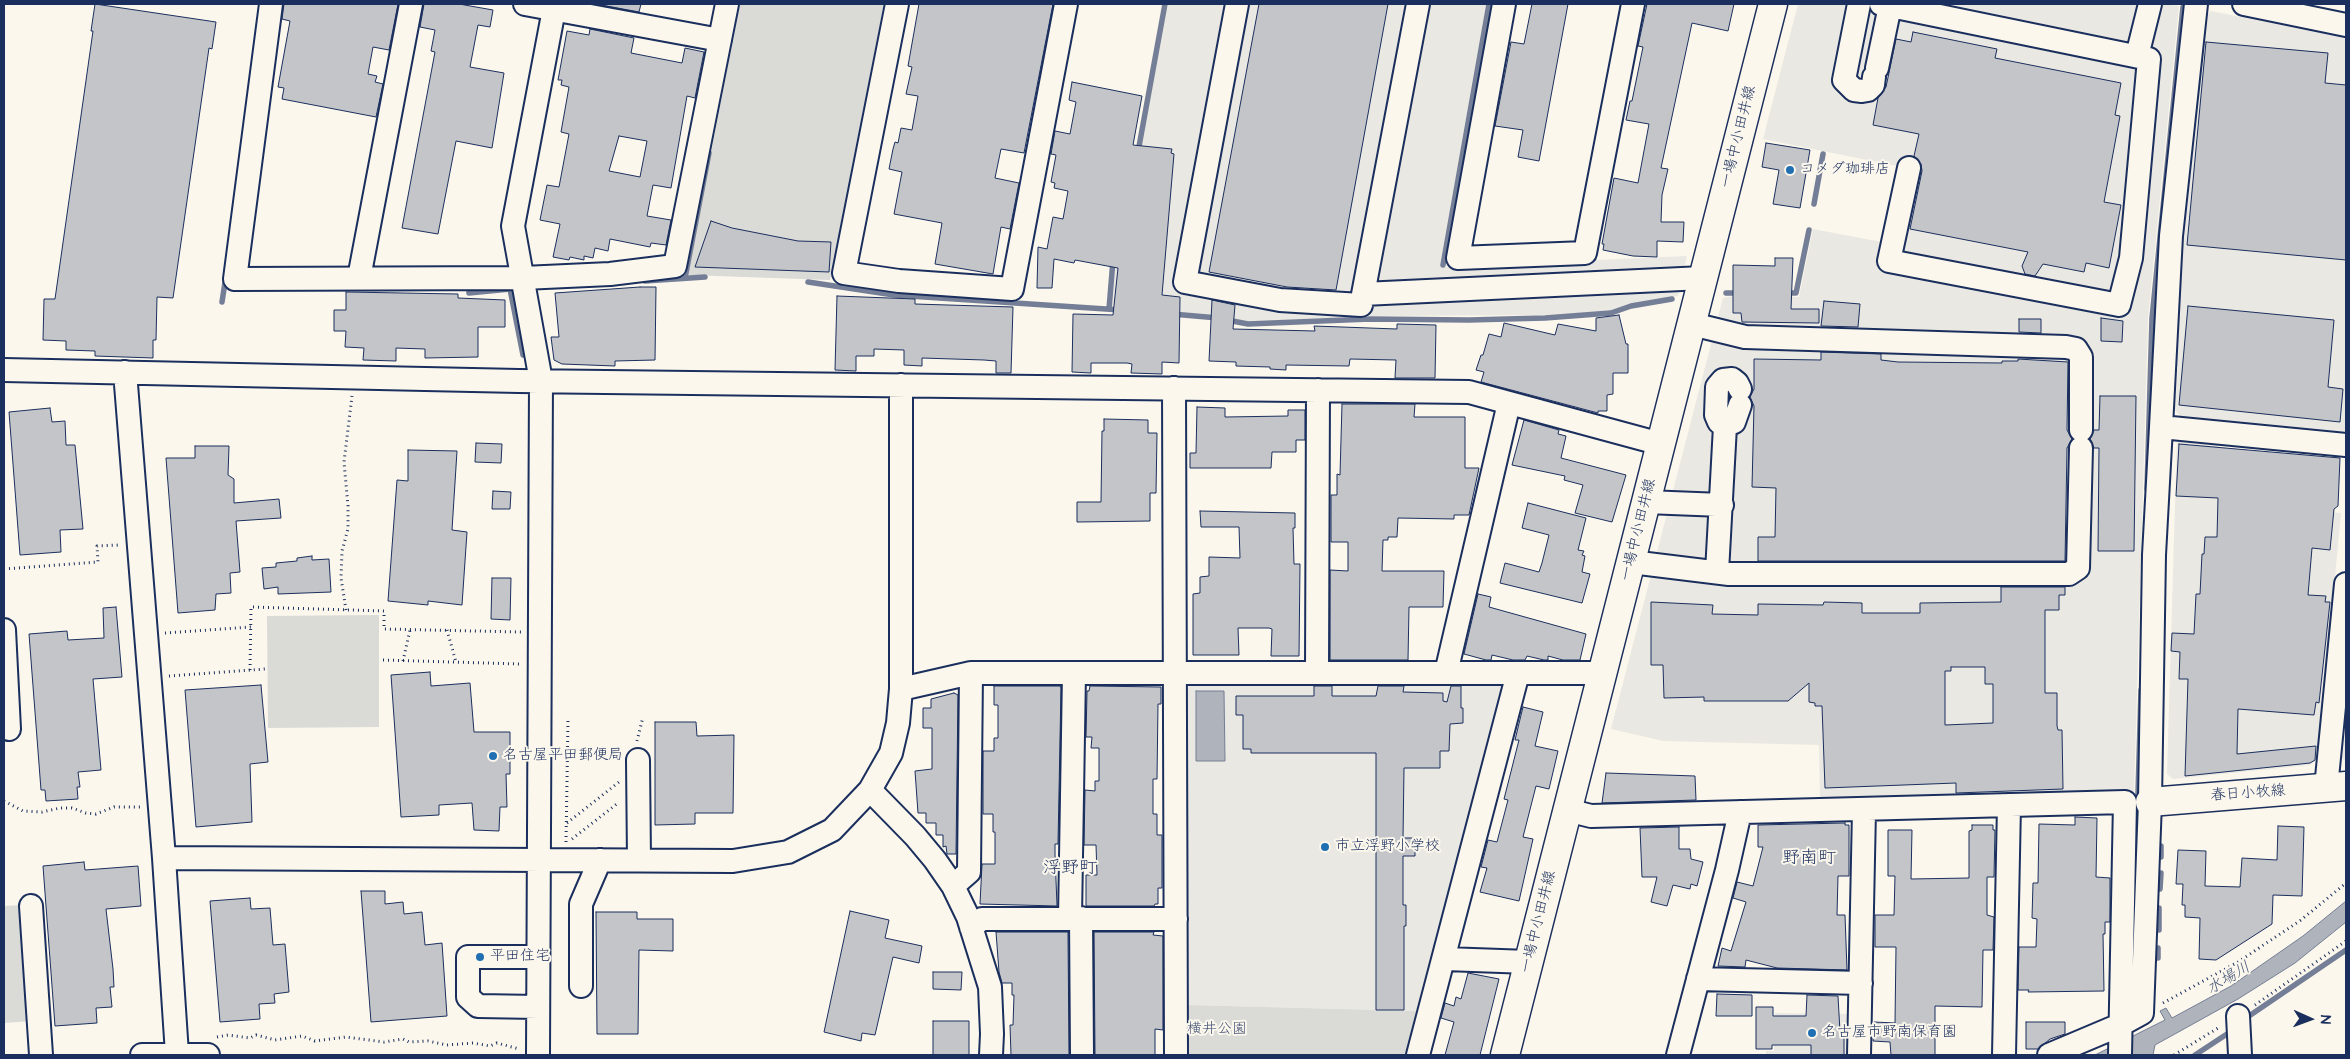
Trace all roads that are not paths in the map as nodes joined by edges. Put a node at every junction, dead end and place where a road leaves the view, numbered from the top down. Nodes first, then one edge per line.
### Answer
1 (271, 4) edge
2 (411, 4) edge
3 (525, 4) edge
4 (727, 4) edge
5 (897, 4) edge
6 (1066, 4) edge
7 (1237, 4) edge
8 (1418, 4) edge
9 (1504, 4) edge
10 (1632, 4) edge
11 (1773, 4) edge
12 (1859, 4) edge
13 (2150, 4) edge
14 (2196, 4) edge
15 (2244, 4) edge
16 (1886, 5) edge
17 (555, 6) edge
18 (2346, 25) edge
19 (720, 40) junction
20 (2138, 56) junction
21 (1909, 168) dead end
22 (359, 278) junction
23 (523, 278) junction
24 (1703, 278) junction
25 (1363, 294) junction
26 (1692, 324) junction
27 (4, 370) edge
28 (126, 372) junction
29 (541, 381) junction
30 (901, 385) junction
31 (1174, 388) junction
32 (1318, 390) junction
33 (1509, 403) junction
34 (1725, 426) junction
35 (2161, 427) junction
36 (1661, 444) junction
37 (2346, 445) edge
38 (1646, 502) junction
39 (1722, 506) junction
40 (1631, 562) junction
41 (1717, 572) junction
42 (2346, 584) edge
43 (4, 630) edge
44 (1175, 672) junction
45 (1317, 672) junction
46 (971, 673) junction
47 (1074, 673) junction
48 (1446, 673) junction
49 (1518, 673) junction
50 (1602, 673) junction
51 (901, 690) junction
52 (8, 729) dead end
53 (637, 753) road end
54 (2337, 776) edge
55 (870, 790) junction
56 (2150, 802) junction
57 (2009, 805) junction
58 (1567, 810) junction
59 (1864, 810) junction
60 (1740, 812) junction
61 (164, 858) junction
62 (539, 860) junction
63 (600, 860) junction
64 (639, 860) junction
65 (953, 886) junction
66 (31, 906) dead end
67 (1076, 918) junction
68 (1176, 919) junction
69 (971, 927) junction
70 (538, 957) junction
71 (1445, 959) junction
72 (1528, 962) junction
73 (1698, 979) junction
74 (1861, 983) junction
75 (581, 986) dead end
76 (538, 1007) junction
77 (2238, 1016) road end
78 (2120, 1039) edge
79 (211, 1047) edge
80 (528, 1052) edge
81 (177, 1054) edge
82 (41, 1055) edge
83 (142, 1055) edge
84 (991, 1055) edge
85 (1082, 1055) edge
86 (1176, 1055) edge
87 (1418, 1055) edge
88 (1505, 1055) edge
89 (1678, 1055) edge
90 (1859, 1055) edge
91 (2004, 1055) edge
92 (2050, 1055) edge
93 (2240, 1055) edge

1 - 22 street
2 - 22 street
3 - 17 street
4 - 19 street
5 - 6 street
7 - 25 street
8 - 25 street
9 - 10 street
11 - 24 main road, 一場中小田井線
12 - 16 street
13 - 20 street
14 - 35 street
15 - 18 street
16 - 20 street
17 - 19 street
17 - 23 street
19 - 23 street
20 - 21 street
22 - 23 street
23 - 29 street
24 - 25 street
24 - 26 main road, 一場中小田井線
26 - 36 main road, 一場中小田井線
26 - 41 street
27 - 28 street
28 - 29 street
28 - 61 street
29 - 30 street
29 - 62 street
30 - 31 street
30 - 51 street
31 - 32 street
31 - 44 street
32 - 33 street
32 - 45 street
33 - 36 street
33 - 48 street
34 - 34 street
34 - 39 street
35 - 37 street
35 - 56 street
36 - 38 main road, 一場中小田井線
38 - 39 street
38 - 40 main road, 一場中小田井線
39 - 41 street
40 - 41 street
40 - 50 main road, 一場中小田井線
42 - 54 street
43 - 52 street
44 - 45 street
44 - 47 street
44 - 68 street
45 - 48 street
46 - 47 street
46 - 51 street
46 - 65 street
47 - 67 street
48 - 49 street
49 - 50 street
49 - 71 street
50 - 58 main road, 一場中小田井線
51 - 55 street
53 - 64 street
54 - 56 main road, 春日小牧線
55 - 64 street
55 - 65 street
56 - 78 street
57 - 59 street
57 - 78 street
57 - 91 street
58 - 60 street
58 - 72 main road, 一場中小田井線
59 - 60 street
59 - 74 street
60 - 73 street
61 - 62 street
61 - 81 street
62 - 63 street
62 - 70 street
63 - 64 street
63 - 75 street
65 - 69 street
66 - 82 street
67 - 68 street
67 - 69 street
67 - 85 street
68 - 86 street
69 - 84 street
70 - 76 street
70 - 76 street
71 - 72 street
71 - 87 street
72 - 88 main road, 一場中小田井線
73 - 74 street
73 - 89 street
74 - 90 street
76 - 80 street
77 - 93 street
78 - 92 street
79 - 81 street
81 - 83 street

